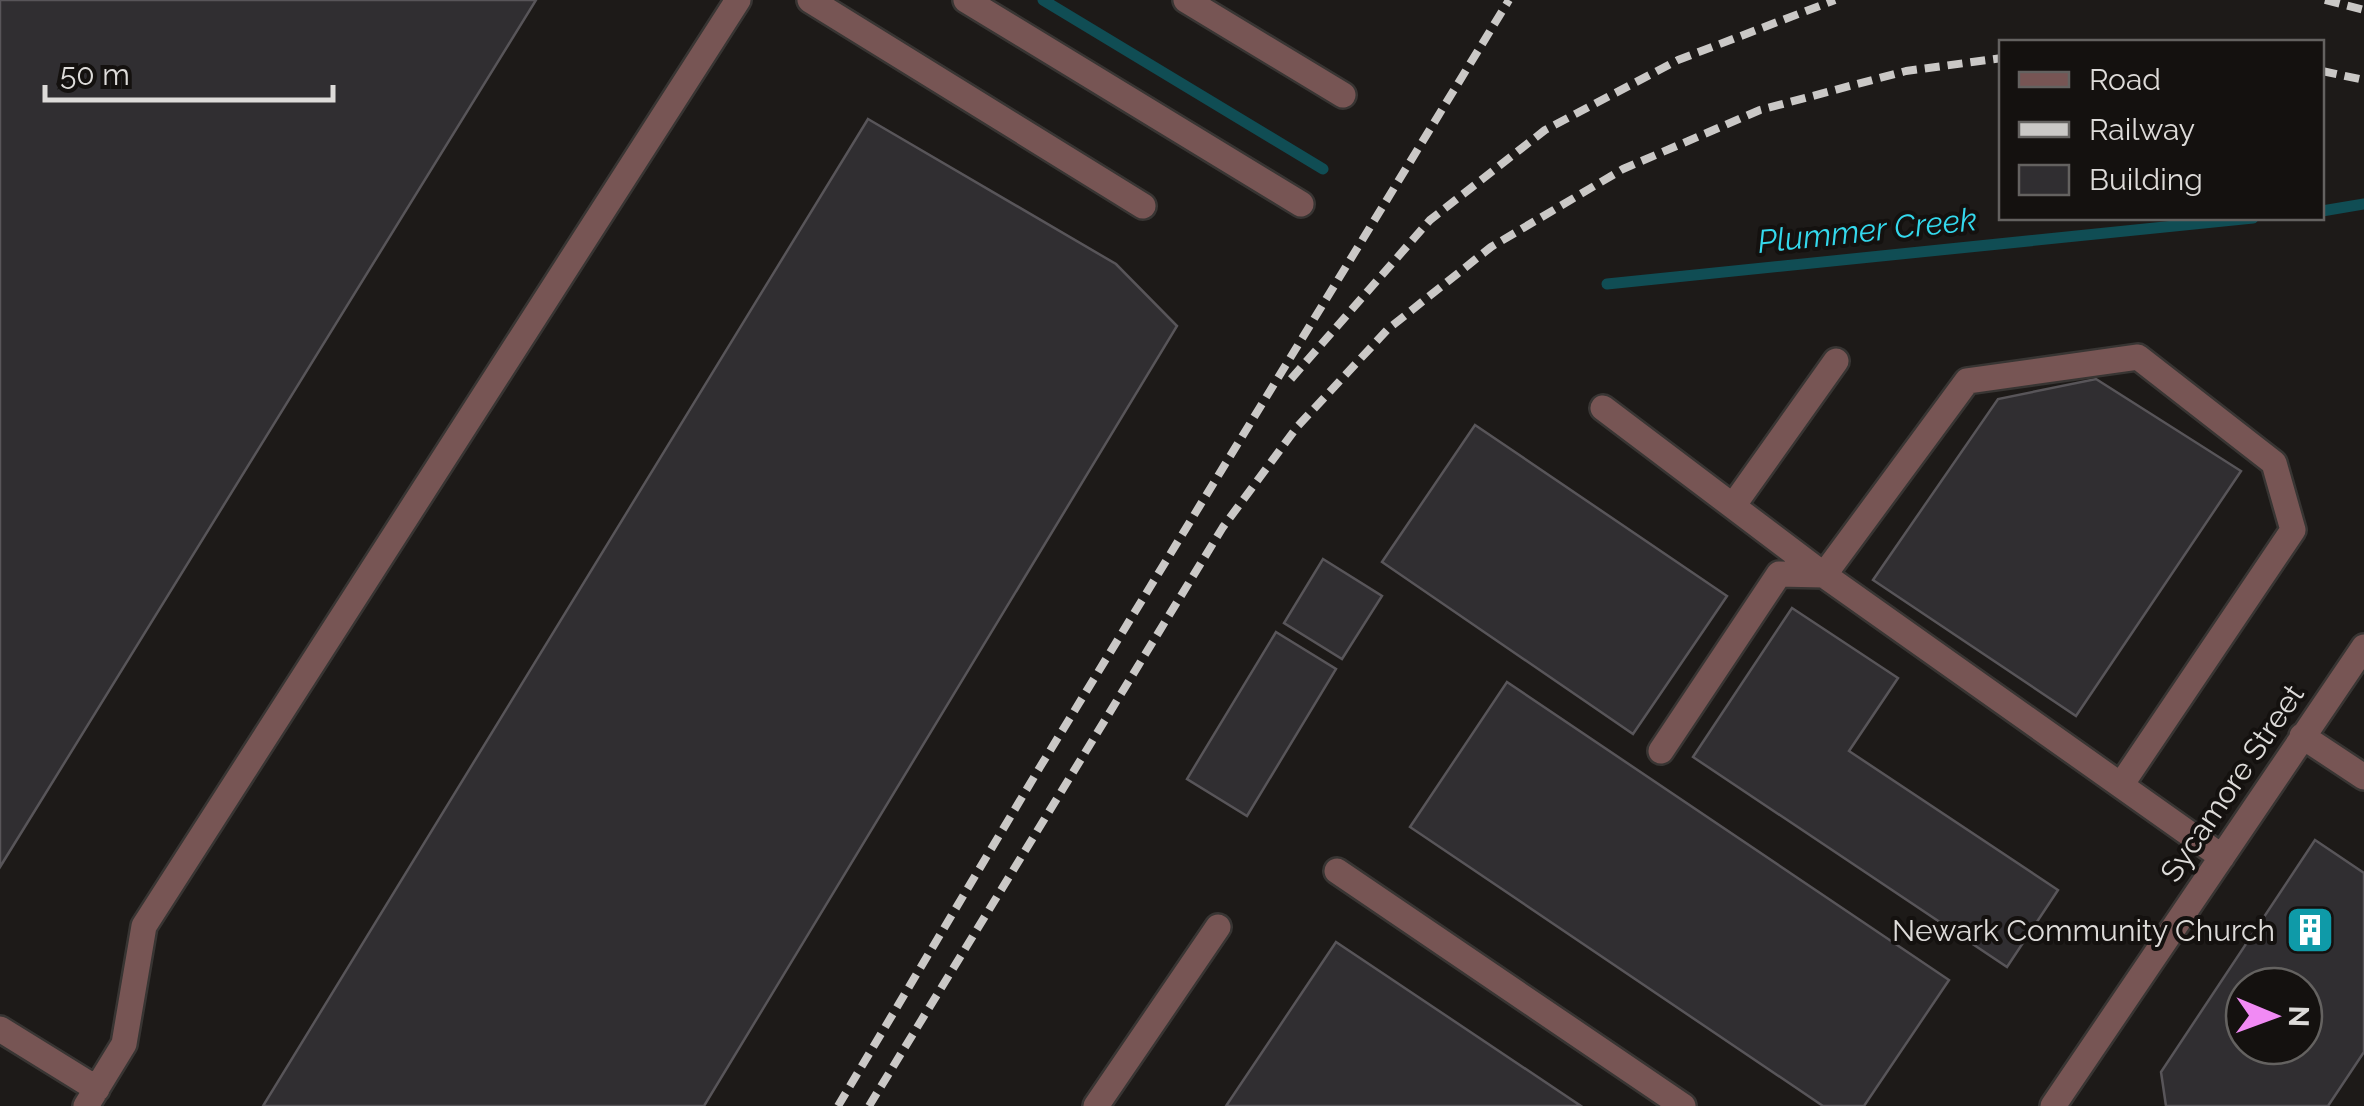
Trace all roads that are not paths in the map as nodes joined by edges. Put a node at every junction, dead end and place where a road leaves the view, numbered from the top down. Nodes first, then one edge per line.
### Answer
1 (738, 0) edge
2 (810, 0) edge
3 (966, 0) edge
4 (1186, 0) edge
5 (1343, 96) dead end
6 (1300, 204) dead end
7 (1143, 206) dead end
8 (1836, 361) dead end
9 (1603, 408) dead end
10 (1733, 506) junction
11 (1824, 575) junction
12 (2364, 649) edge
13 (2302, 736) junction
14 (1661, 751) dead end
15 (2364, 777) edge
16 (2121, 785) junction
17 (2222, 857) junction
18 (1338, 871) dead end
19 (1218, 927) dead end
20 (0, 1029) edge
21 (91, 1097) edge
22 (1096, 1106) edge
23 (1684, 1106) edge
24 (2054, 1106) edge

1 - 21 street
2 - 7 street
3 - 6 street
4 - 5 street
8 - 10 street
9 - 10 street
10 - 11 street
11 - 14 street
11 - 16 street
11 - 16 street
12 - 13 street, Sycamore Street
13 - 15 street
13 - 17 street, Sycamore Street
16 - 17 street
17 - 24 street, Sycamore Street
18 - 23 street
19 - 22 street
20 - 21 street

